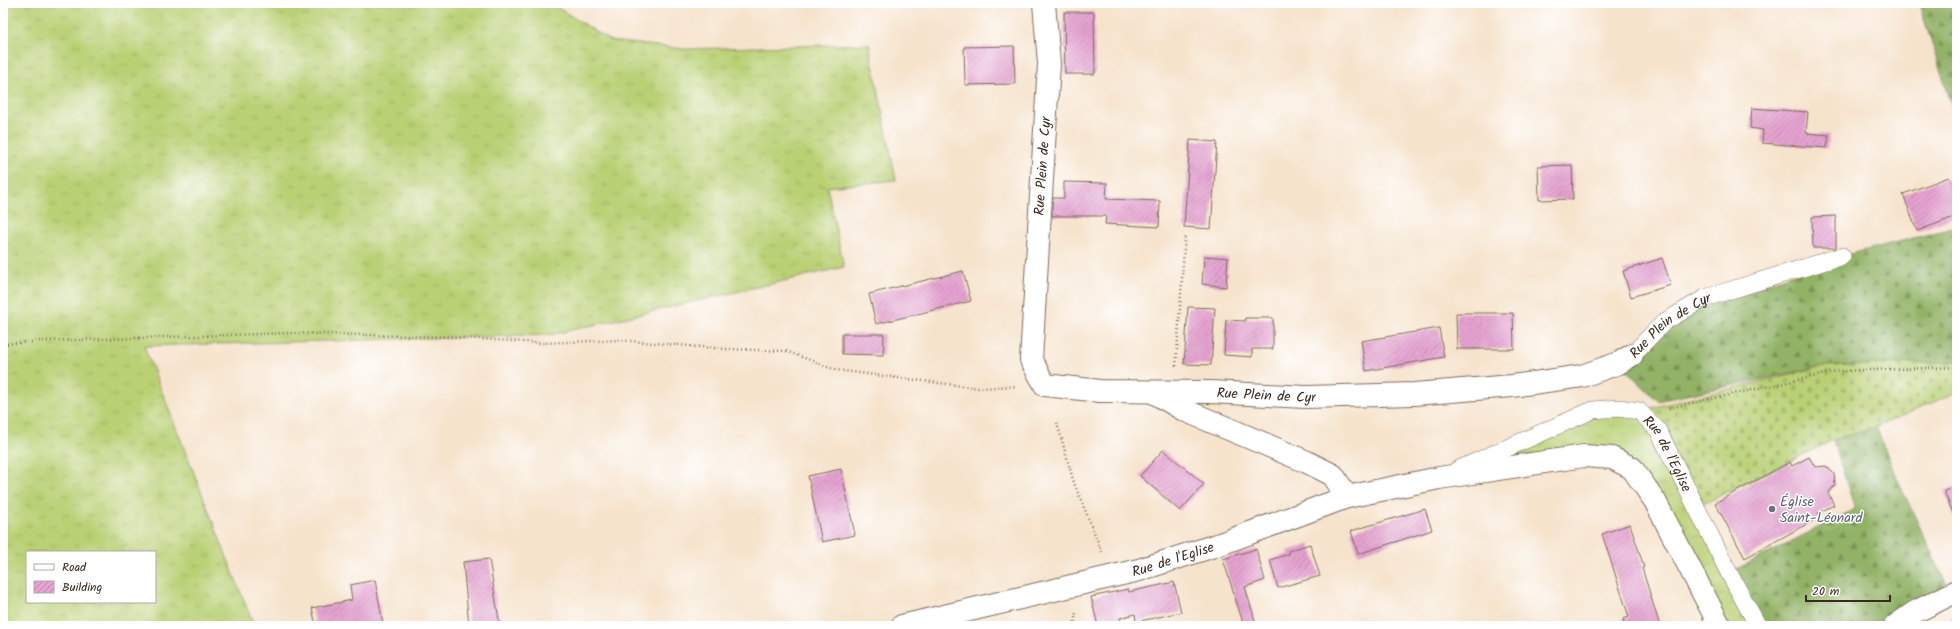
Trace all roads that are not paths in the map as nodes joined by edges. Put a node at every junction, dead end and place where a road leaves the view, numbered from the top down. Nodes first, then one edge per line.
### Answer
1 (1044, 3) edge
2 (1842, 256) dead end
3 (1632, 355) joint
4 (1152, 392) junction
5 (1439, 478) junction
6 (1347, 497) junction
7 (1957, 591) edge
8 (909, 625) edge
9 (1720, 626) edge
10 (1758, 626) edge
11 (1895, 626) edge

1 - 4 street, Rue Plein de Cyr
2 - 3 lane, Rue Plein de Cyr
3 - 4 street, Rue Plein de Cyr
4 - 6 street
5 - 6 street, Rue de l'Eglise
5 - 9 street, Rue de l'Eglise
5 - 10 lane, Rue de l'Eglise
6 - 8 street, Rue de l'Eglise
7 - 11 street

